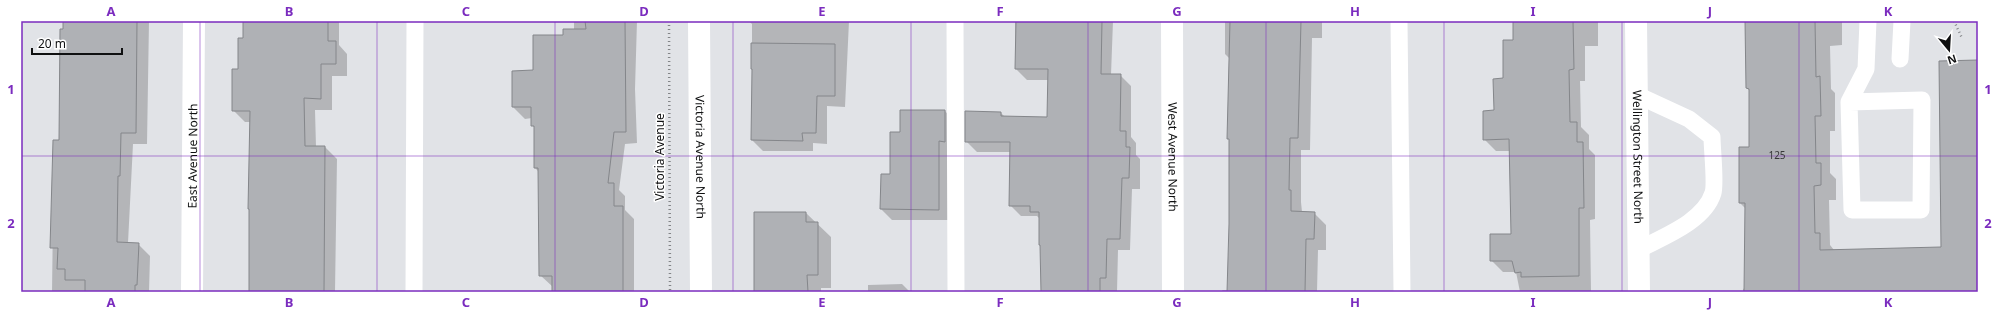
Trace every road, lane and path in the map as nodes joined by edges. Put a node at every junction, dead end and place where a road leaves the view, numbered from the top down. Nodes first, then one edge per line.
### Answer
1 (194, 21) edge
2 (416, 21) edge
3 (668, 21) edge
4 (700, 21) edge
5 (955, 21) edge
6 (1172, 21) edge
7 (1399, 21) edge
8 (1636, 21) edge
9 (1868, 21) edge
10 (1902, 21) edge
11 (1954, 21) edge
12 (1962, 38) dead end
13 (1900, 59) dead end
14 (1637, 95) junction
15 (1849, 102) junction
16 (1638, 250) junction
17 (192, 292) edge
18 (414, 292) edge
19 (670, 292) edge
20 (701, 292) edge
21 (956, 292) edge
22 (1173, 292) edge
23 (1402, 292) edge
24 (1640, 292) edge

1 - 17 main road, East Avenue North
2 - 18 lane
3 - 19 path, Victoria Avenue
4 - 20 main road, Victoria Avenue North
5 - 21 lane
6 - 22 main road, West Avenue North
7 - 23 lane
8 - 14 main road, Wellington Street North
9 - 15 lane
10 - 13 lane
11 - 12 path
14 - 16 main road, Wellington Street North
14 - 16 lane
15 - 15 lane
16 - 24 main road, Wellington Street North

